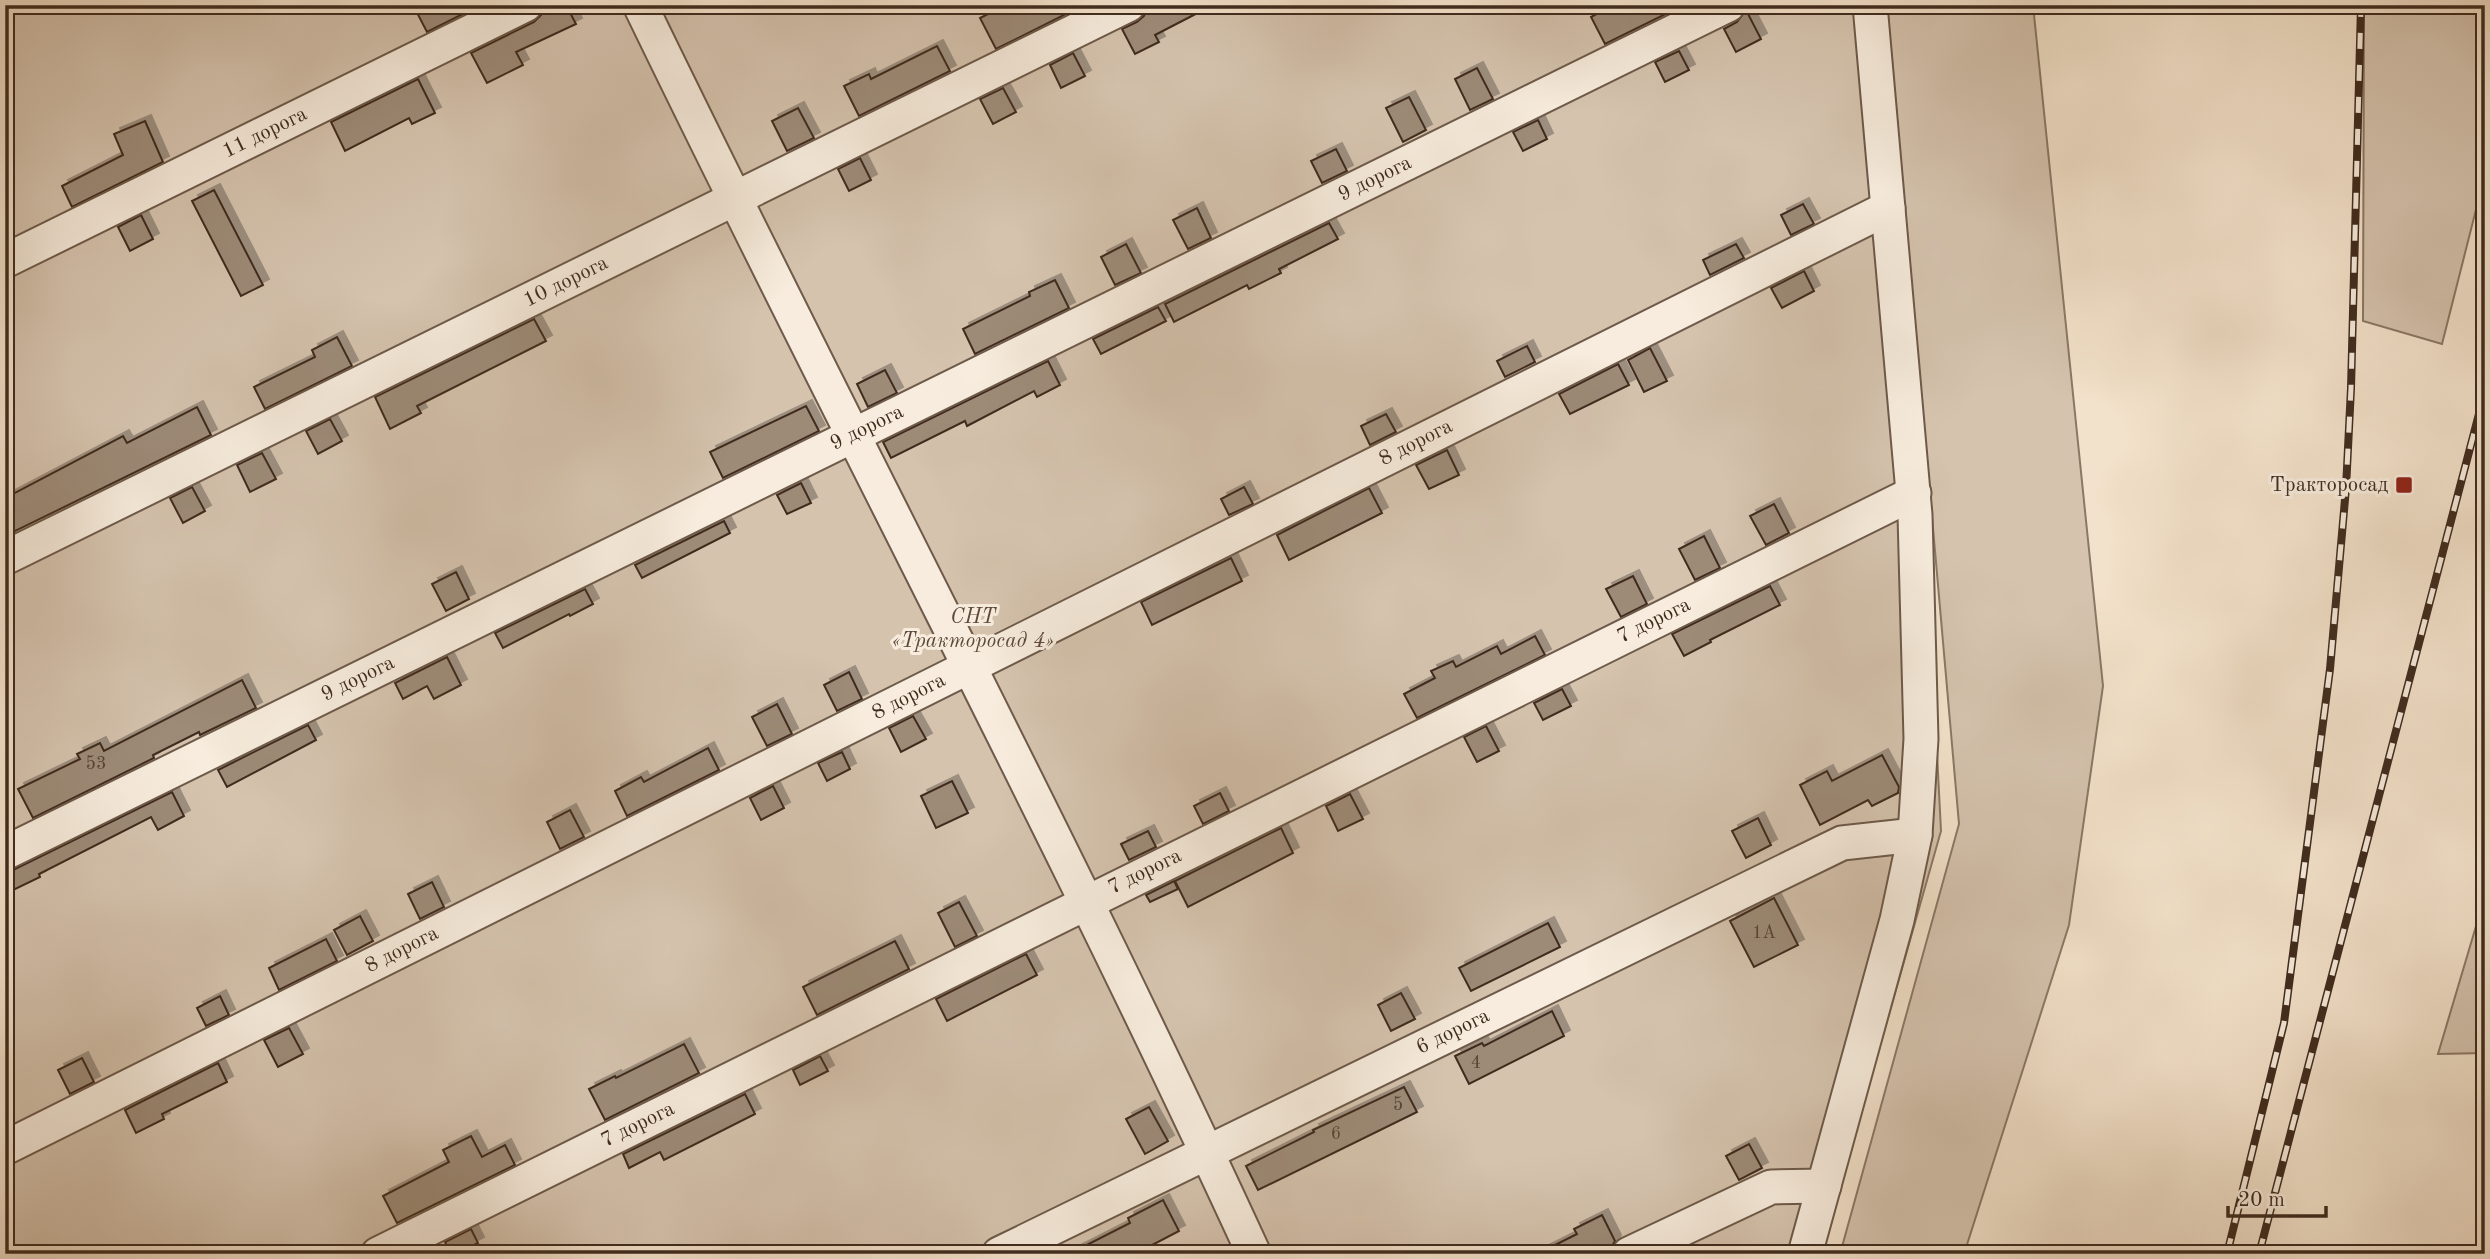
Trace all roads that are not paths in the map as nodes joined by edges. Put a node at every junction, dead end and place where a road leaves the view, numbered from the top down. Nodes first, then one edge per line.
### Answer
1 (525, 5) edge
2 (640, 5) edge
3 (1128, 5) edge
4 (1728, 5) edge
5 (1870, 5) edge
6 (734, 199) junction
7 (1888, 208) junction
8 (5, 261) edge
9 (855, 434) junction
10 (1914, 493) junction
11 (5, 558) edge
12 (968, 667) junction
13 (1915, 835) junction
14 (5, 852) edge
15 (1086, 902) junction
16 (5, 1148) edge
17 (1208, 1152) junction
18 (1824, 1186) junction
19 (378, 1254) edge
20 (999, 1254) edge
21 (1254, 1254) edge
22 (1629, 1254) edge
23 (1805, 1254) edge

1 - 8 street, 11 дорога
2 - 6 street
3 - 6 street, 10 дорога
4 - 9 street, 9 дорога
5 - 7 street
6 - 9 street
6 - 11 street, 10 дорога
7 - 10 street
7 - 12 street, 8 дорога
9 - 12 street
9 - 14 street, 9 дорога
10 - 13 street
10 - 15 street, 7 дорога
12 - 15 street
12 - 16 street, 8 дорога
13 - 17 street, 6 дорога
13 - 18 street
15 - 17 street
15 - 19 street, 7 дорога
17 - 20 street, 6 дорога
17 - 21 street
18 - 22 street
18 - 23 street

